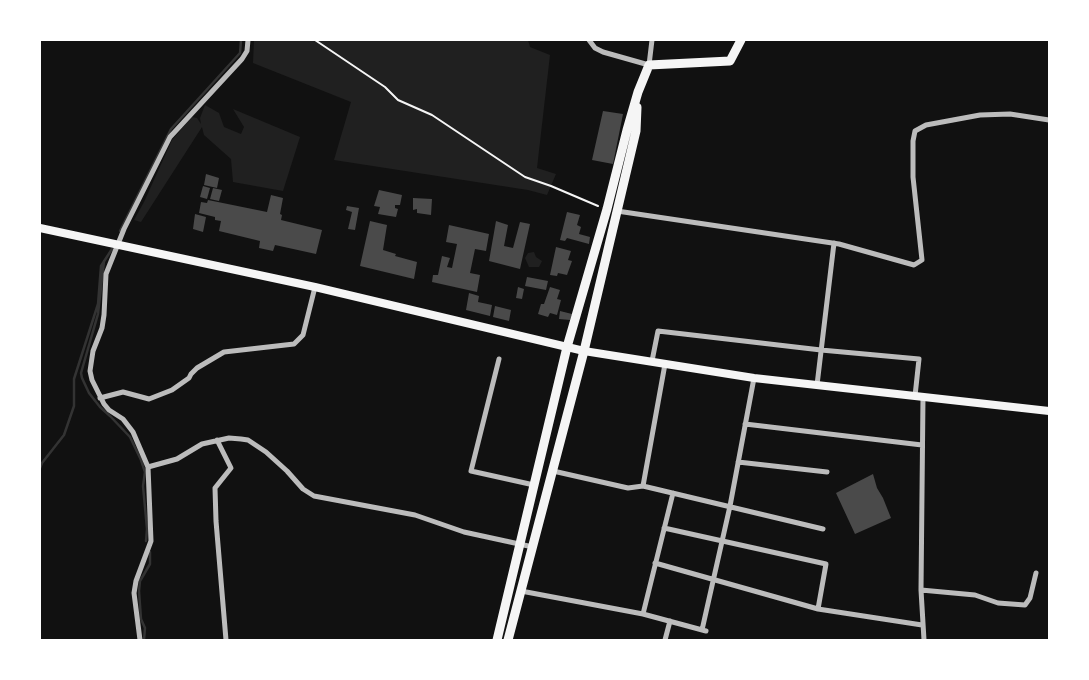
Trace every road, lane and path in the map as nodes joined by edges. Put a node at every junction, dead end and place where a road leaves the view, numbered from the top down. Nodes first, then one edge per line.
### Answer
1 (248, 40) edge
2 (315, 40) edge
3 (589, 40) edge
4 (652, 40) edge
5 (741, 40) edge
6 (649, 66) junction
7 (638, 92) junction
8 (1049, 120) edge
9 (607, 209) junction
10 (617, 211) junction
11 (40, 228) edge
12 (834, 243) junction
13 (117, 245) junction
14 (315, 288) junction
15 (568, 347) junction
16 (822, 350) junction
17 (584, 351) junction
18 (498, 359) dead end
19 (652, 361) junction
20 (665, 364) junction
21 (754, 378) junction
22 (817, 385) junction
23 (919, 397) junction
24 (100, 398) junction
25 (1049, 411) edge
26 (745, 424) junction
27 (217, 440) junction
28 (922, 445) junction
29 (738, 462) junction
30 (148, 466) junction
31 (553, 471) junction
32 (827, 472) dead end
33 (534, 485) junction
34 (643, 486) junction
35 (673, 493) junction
36 (730, 506) junction
37 (664, 528) junction
38 (823, 529) dead end
39 (721, 540) junction
40 (520, 545) junction
41 (533, 547) junction
42 (655, 563) junction
43 (1036, 573) dead end
44 (713, 578) junction
45 (921, 590) junction
46 (521, 591) junction
47 (818, 609) junction
48 (643, 614) junction
49 (670, 621) junction
50 (922, 625) junction
51 (140, 640) edge
52 (226, 640) edge
53 (497, 640) edge
54 (508, 640) edge
55 (665, 640) edge
56 (924, 640) edge

1 - 13 street
2 - 9 path
3 - 6 street
4 - 6 street
5 - 6 main road
6 - 7 main road
7 - 9 main road
7 - 10 main road
8 - 12 street
9 - 15 main road
10 - 12 street
10 - 17 main road
11 - 13 main road
12 - 16 street
13 - 14 main road
13 - 24 street
14 - 15 main road
14 - 24 street
15 - 17 main road
15 - 33 main road
16 - 19 street
16 - 22 street
16 - 23 street
17 - 19 main road
17 - 31 main road
18 - 33 street
19 - 20 main road
20 - 21 main road
20 - 34 street
21 - 22 main road
21 - 26 street
22 - 23 main road
23 - 25 main road
23 - 28 street
24 - 30 street
26 - 28 street
26 - 29 street
27 - 30 street
27 - 40 street
27 - 52 street
28 - 45 street
29 - 32 street
29 - 36 street
30 - 51 street
31 - 34 street
31 - 41 main road
33 - 40 main road
34 - 35 street
35 - 36 street
35 - 37 street
36 - 38 street
36 - 39 street
37 - 39 street
37 - 42 street
39 - 44 street
39 - 47 street
40 - 41 street
40 - 53 main road
41 - 46 main road
42 - 44 street
42 - 48 street
43 - 45 street
44 - 47 street
44 - 49 street
45 - 50 street
46 - 48 street
46 - 54 main road
47 - 50 street
48 - 49 street
49 - 55 street
50 - 56 street

